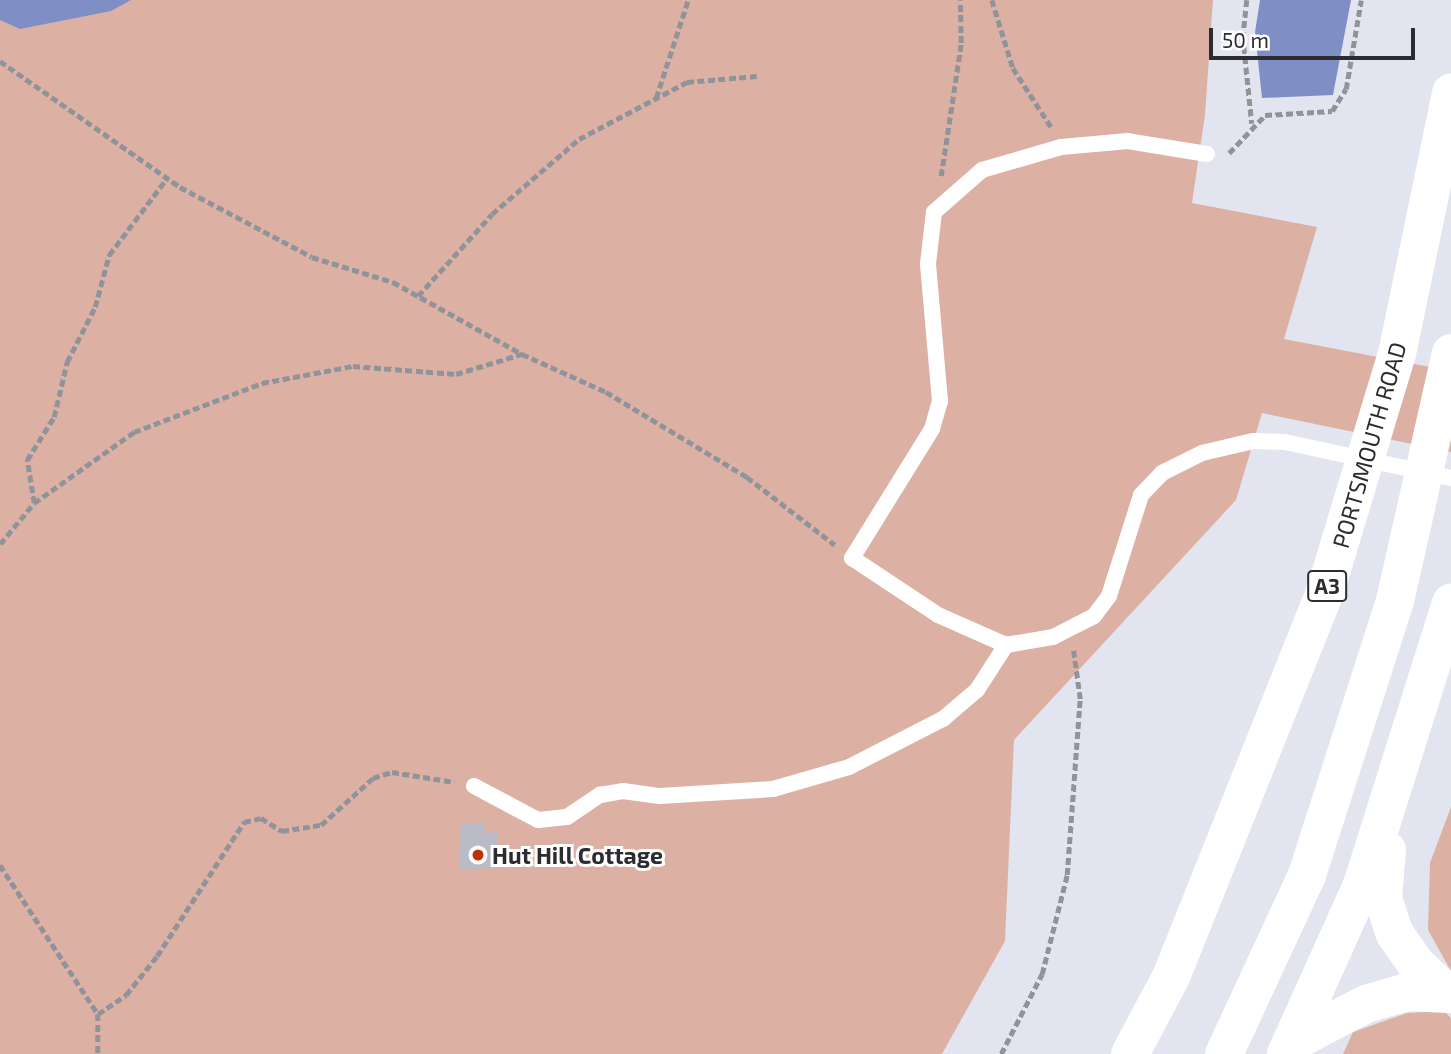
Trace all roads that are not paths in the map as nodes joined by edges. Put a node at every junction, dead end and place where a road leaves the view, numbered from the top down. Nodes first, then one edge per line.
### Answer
1 (1451, 93) edge
2 (1207, 154) road end
3 (1451, 353) edge
4 (1451, 478) edge
5 (1451, 603) edge
6 (1006, 645) junction
7 (474, 786) road end
8 (1391, 799) junction
9 (1289, 1049) edge
10 (1130, 1054) edge
11 (1224, 1054) edge

1 - 10 highway, PORTSMOUTH ROAD / A3
2 - 6 lane
3 - 11 highway
4 - 6 lane
5 - 8 highway
6 - 7 lane
8 - 9 highway
8 - 9 highway

